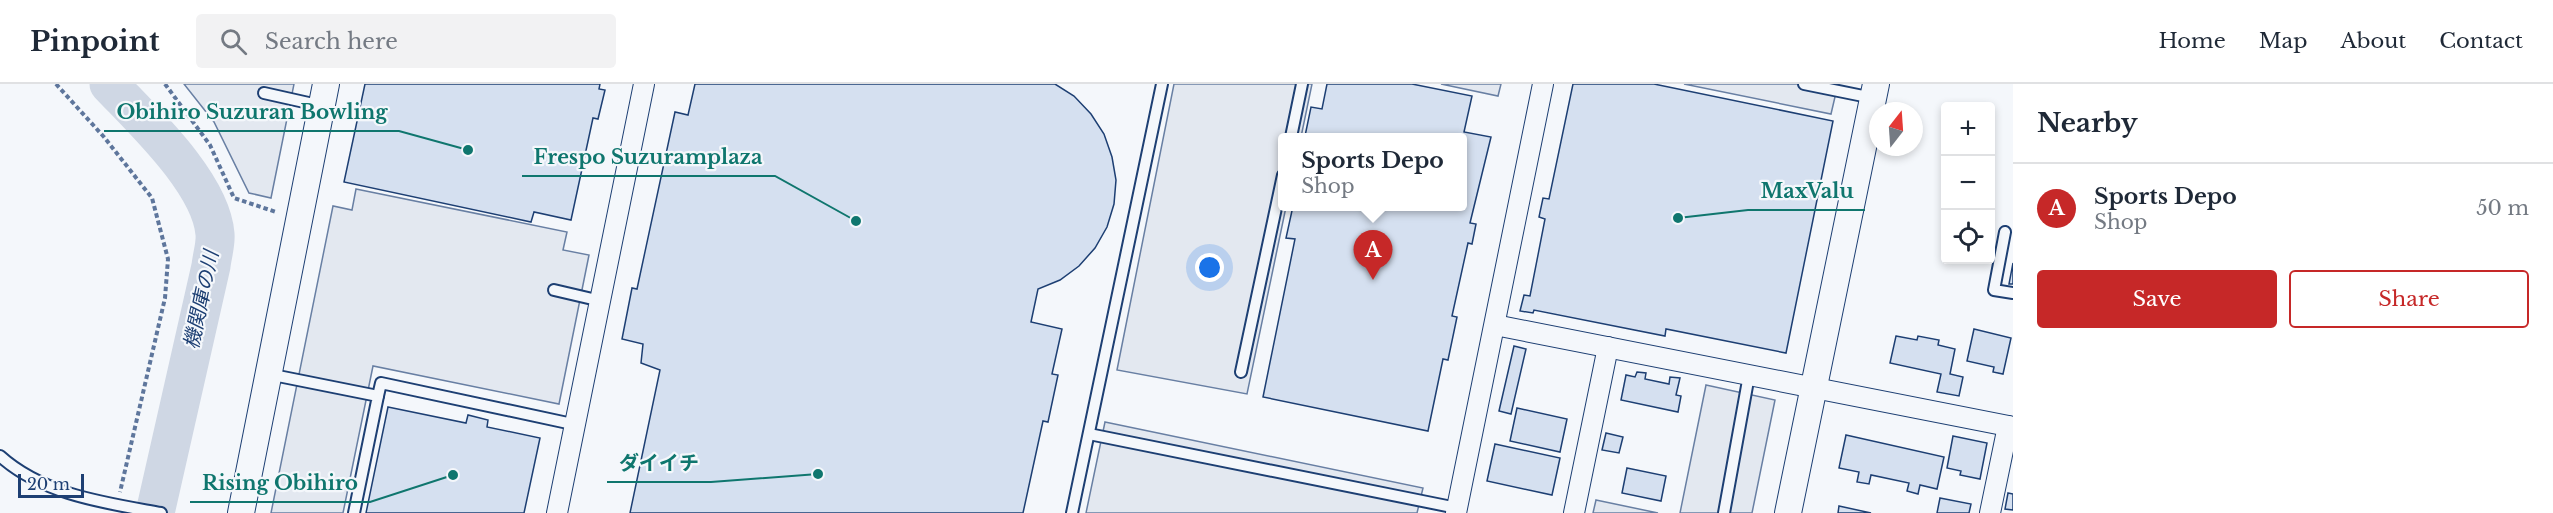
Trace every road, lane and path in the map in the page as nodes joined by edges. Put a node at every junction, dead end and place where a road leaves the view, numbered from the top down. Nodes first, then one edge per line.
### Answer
1 (56, 84) edge
2 (165, 84) edge
3 (644, 84) edge
4 (1162, 84) edge
5 (1302, 84) edge
6 (1543, 84) edge
7 (1804, 84) edge
8 (1875, 91) edge
9 (264, 93) dead end
10 (324, 95) edge
11 (1292, 133) edge
12 (1278, 199) edge
13 (276, 212) dead end
14 (2005, 232) dead end
15 (554, 290) dead end
16 (2013, 293) edge
17 (601, 301) junction
18 (1495, 325) junction
19 (1608, 347) junction
20 (1242, 372) dead end
21 (268, 374) junction
22 (1749, 375) junction
23 (1815, 388) junction
24 (378, 396) junction
25 (577, 425) junction
26 (2010, 427) edge
27 (1089, 434) junction
28 (0, 456) edge
29 (117, 504) junction
30 (1457, 510) edge
31 (161, 513) edge
32 (241, 513) edge
33 (354, 513) edge
34 (557, 513) edge
35 (1072, 513) edge
36 (1574, 513) edge
37 (1724, 513) edge
38 (1788, 513) edge
39 (1990, 513) edge

1 - 29 path
2 - 13 path
3 - 17 street
4 - 27 lane
5 - 11 lane
6 - 18 street
7 - 8 lane
8 - 23 street
9 - 10 lane
10 - 21 street
12 - 20 lane
14 - 16 lane
15 - 17 lane
17 - 25 street
18 - 19 street
18 - 30 street
19 - 22 street
19 - 36 street
21 - 24 lane
21 - 32 street
22 - 23 street
22 - 37 lane
23 - 26 street
23 - 38 street
24 - 25 lane
24 - 33 lane
25 - 34 street
26 - 39 street
27 - 30 lane
27 - 35 lane
28 - 29 lane
29 - 31 lane

